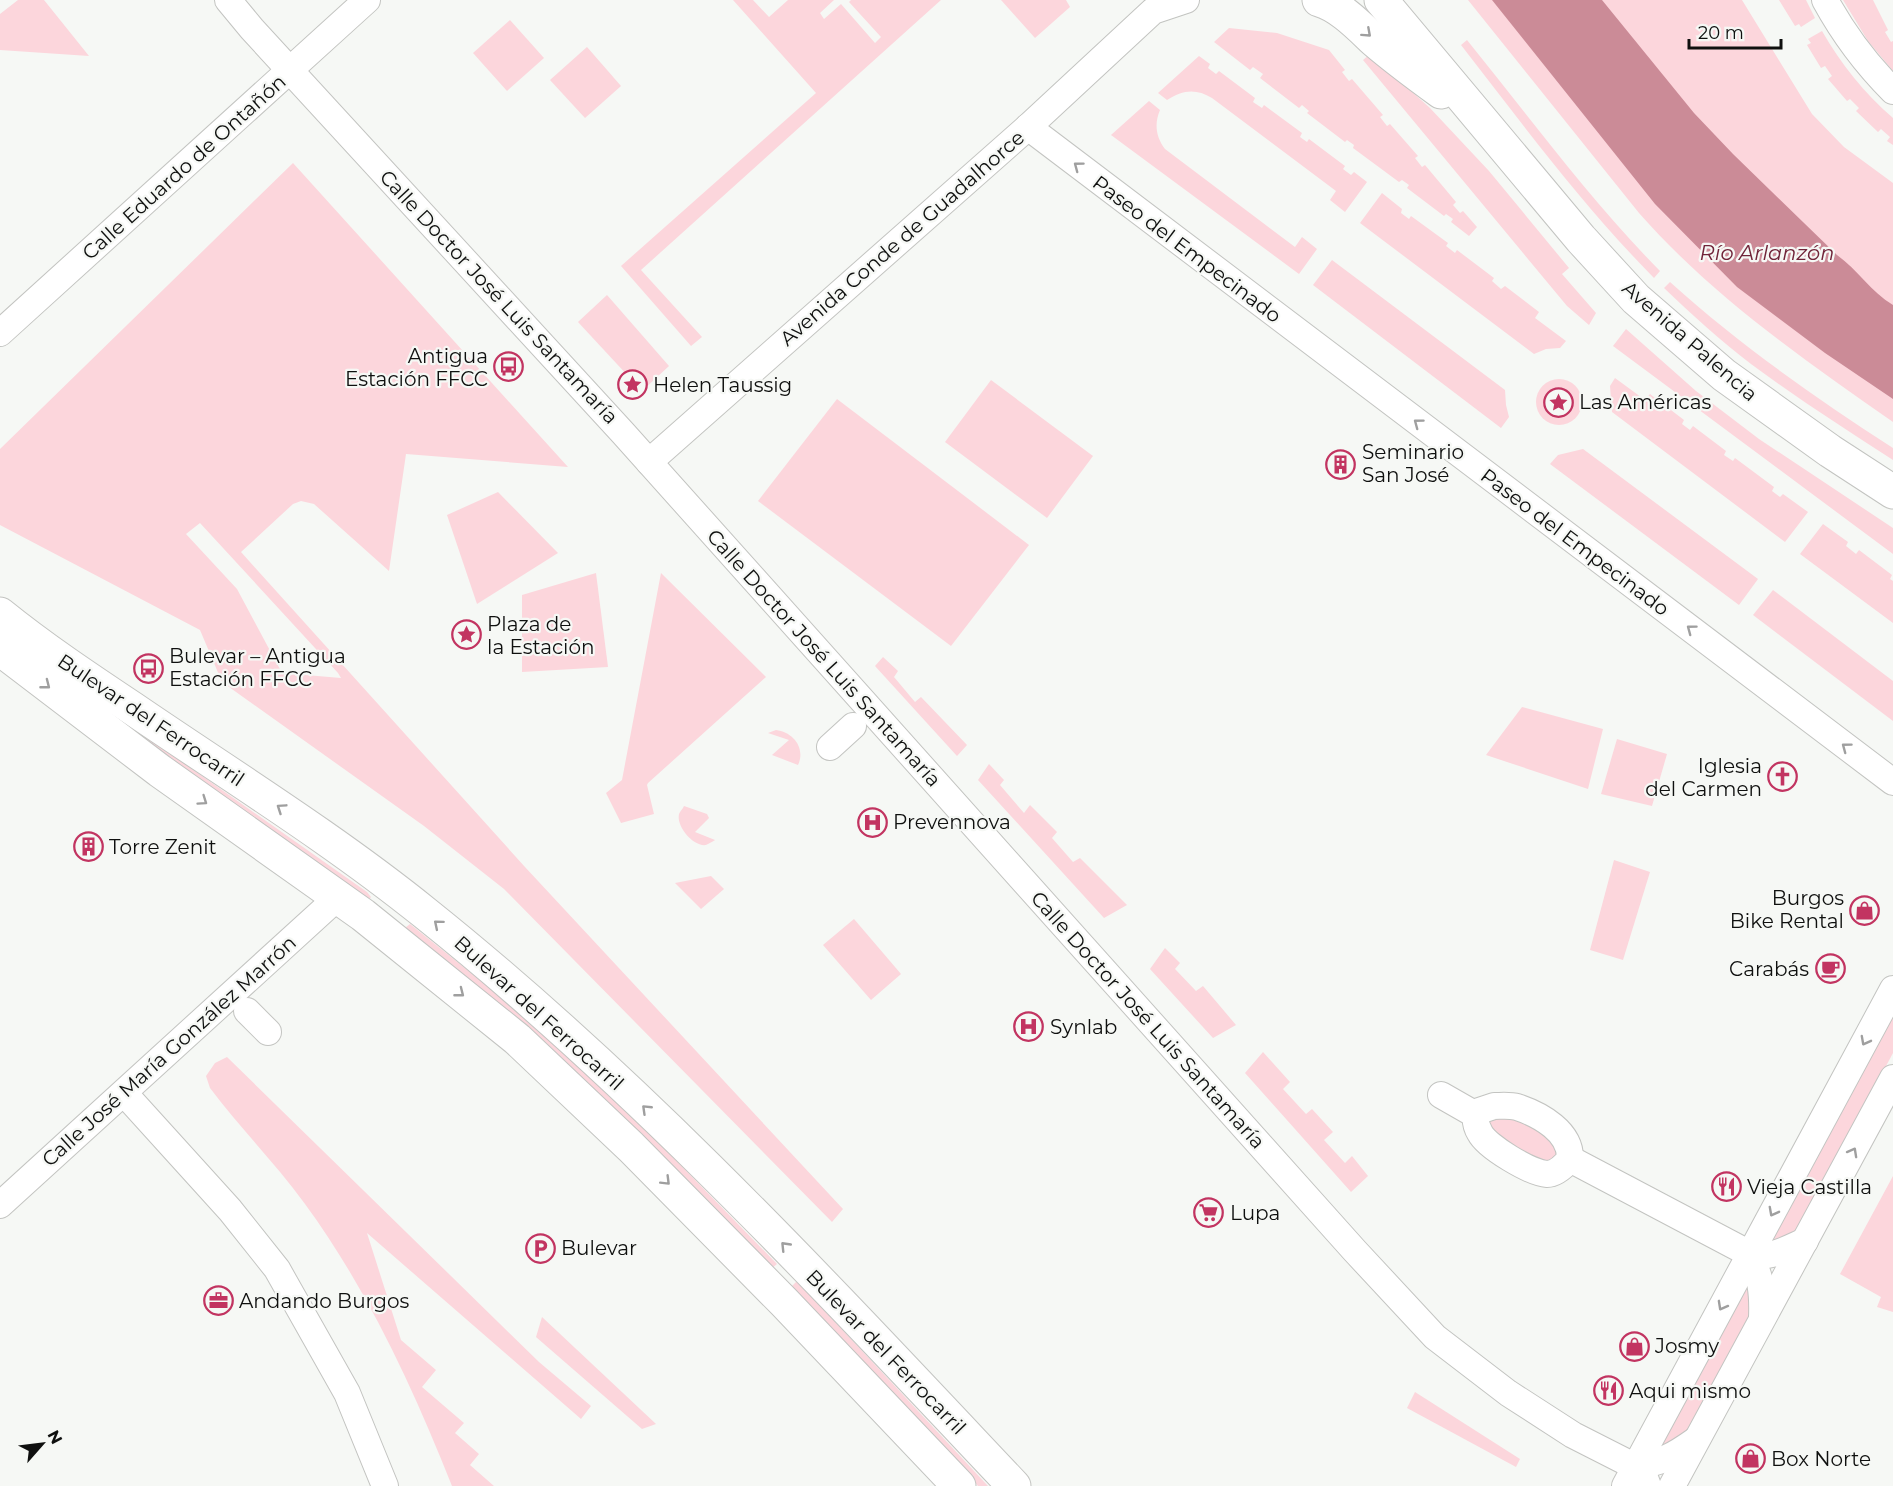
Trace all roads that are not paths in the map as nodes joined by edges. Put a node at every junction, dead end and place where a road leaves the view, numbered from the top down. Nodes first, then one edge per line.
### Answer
1 (228, 0) edge
2 (367, 0) edge
3 (1186, 0) edge
4 (1319, 0) edge
5 (1381, 0) edge
6 (1825, 0) edge
7 (1155, 6) edge
8 (290, 70) junction
9 (1893, 91) edge
10 (1028, 127) junction
11 (1493, 131) junction
12 (0, 333) edge
13 (649, 462) junction
14 (1893, 492) edge
15 (0, 614) edge
16 (0, 650) edge
17 (853, 726) dead end
18 (830, 747) dead end
19 (1893, 782) edge
20 (338, 897) junction
21 (1893, 989) edge
22 (247, 1011) dead end
23 (268, 1032) dead end
24 (1893, 1078) edge
25 (124, 1093) junction
26 (1440, 1095) dead end
27 (1476, 1115) junction
28 (1570, 1159) junction
29 (0, 1205) edge
30 (1805, 1241) junction
31 (1750, 1254) junction
32 (1762, 1320) junction
33 (1697, 1440) junction
34 (1636, 1479) edge
35 (385, 1486) edge
36 (959, 1486) edge
37 (1014, 1486) edge
38 (1672, 1486) edge

1 - 8 street, Calle Doctor José Luis Santamaría
2 - 8 street, Calle Eduardo de Ontañón
3 - 7 street
4 -> 11 main road, Avenida Palencia
5 - 11 main road, Avenida Palencia
6 - 9 street
7 - 10 street, Avenida Conde de Guadalhorce
8 - 12 street, Calle Eduardo de Ontañón
8 - 13 street, Calle Doctor José Luis Santamaría
10 - 13 street, Avenida Conde de Guadalhorce
19 -> 10 street, Paseo del Empecinado
11 - 14 main road, Avenida Palencia
13 - 34 street, Calle Doctor José Luis Santamaría
37 -> 15 main road, Bulevar del Ferrocarril
16 -> 20 main road, Bulevar del Ferrocarril
17 - 18 street, Calle Doctor José Luis Santamaría
20 - 25 street, Calle José María González Marrón
20 -> 36 main road, Bulevar del Ferrocarril
21 -> 31 street
22 - 23 street
30 -> 24 street
25 - 29 street, Calle José María González Marrón
25 - 35 street
26 - 27 street
27 - 28 street
27 - 28 street
28 - 31 street
30 - 31 street
30 - 32 street
31 - 32 street
31 -> 34 street
32 - 33 street
33 - 34 street
33 - 38 street

